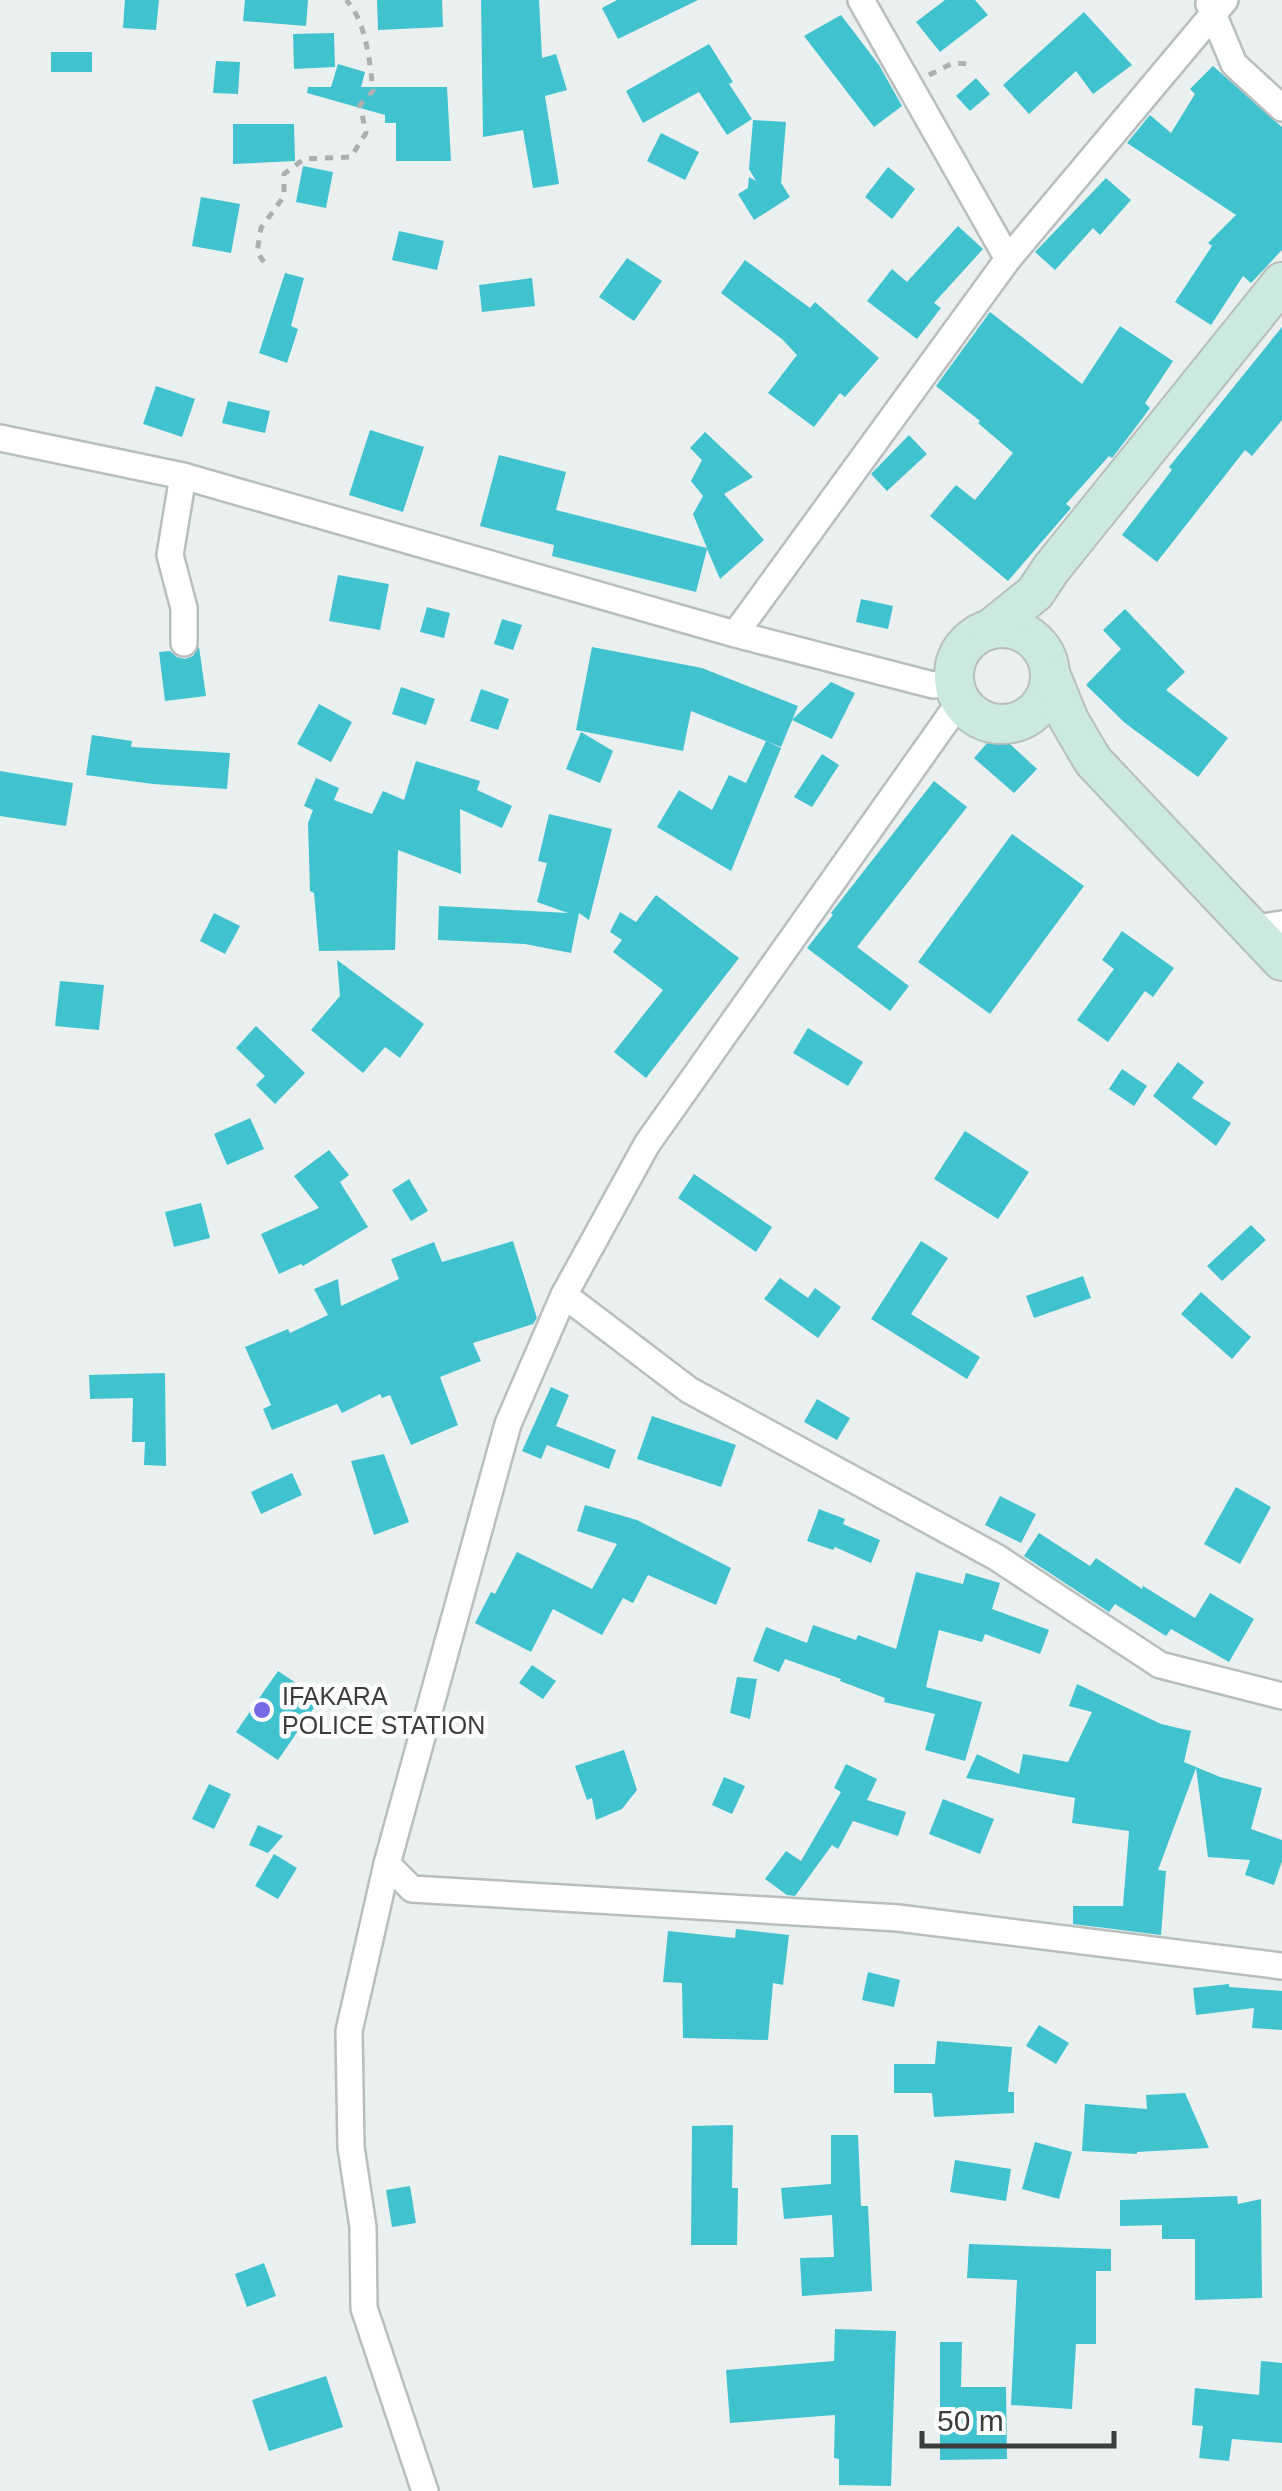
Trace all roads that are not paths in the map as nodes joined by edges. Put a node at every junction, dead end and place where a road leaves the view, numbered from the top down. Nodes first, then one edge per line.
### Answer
1 (860, 0) edge
2 (1215, 4) edge
3 (1282, 108) edge
4 (1008, 259) junction
5 (1282, 282) edge
6 (0, 438) edge
7 (184, 476) junction
8 (1050, 569) junction
9 (990, 630) junction
10 (736, 634) junction
11 (184, 643) dead end
12 (1048, 666) junction
13 (958, 691) junction
14 (1003, 724) junction
15 (1093, 761) junction
16 (1266, 927) edge
17 (1282, 962) edge
18 (564, 1295) junction
19 (1282, 1696) edge
20 (386, 1864) junction
21 (1282, 1966) edge
22 (425, 2491) edge

1 - 4 street
2 - 3 street
2 - 4 street
4 - 10 street
5 - 8 main road
6 - 7 street
7 - 10 street
7 - 11 street
8 - 9 main road
8 - 12 main road
9 - 12 main road
9 - 13 main road
10 - 13 street
12 - 14 main road
12 - 15 main road
13 - 14 main road
13 - 18 street
14 - 15 main road
15 - 16 main road
16 - 17 main road
18 - 19 street
18 - 20 street
20 - 21 street
20 - 22 street

